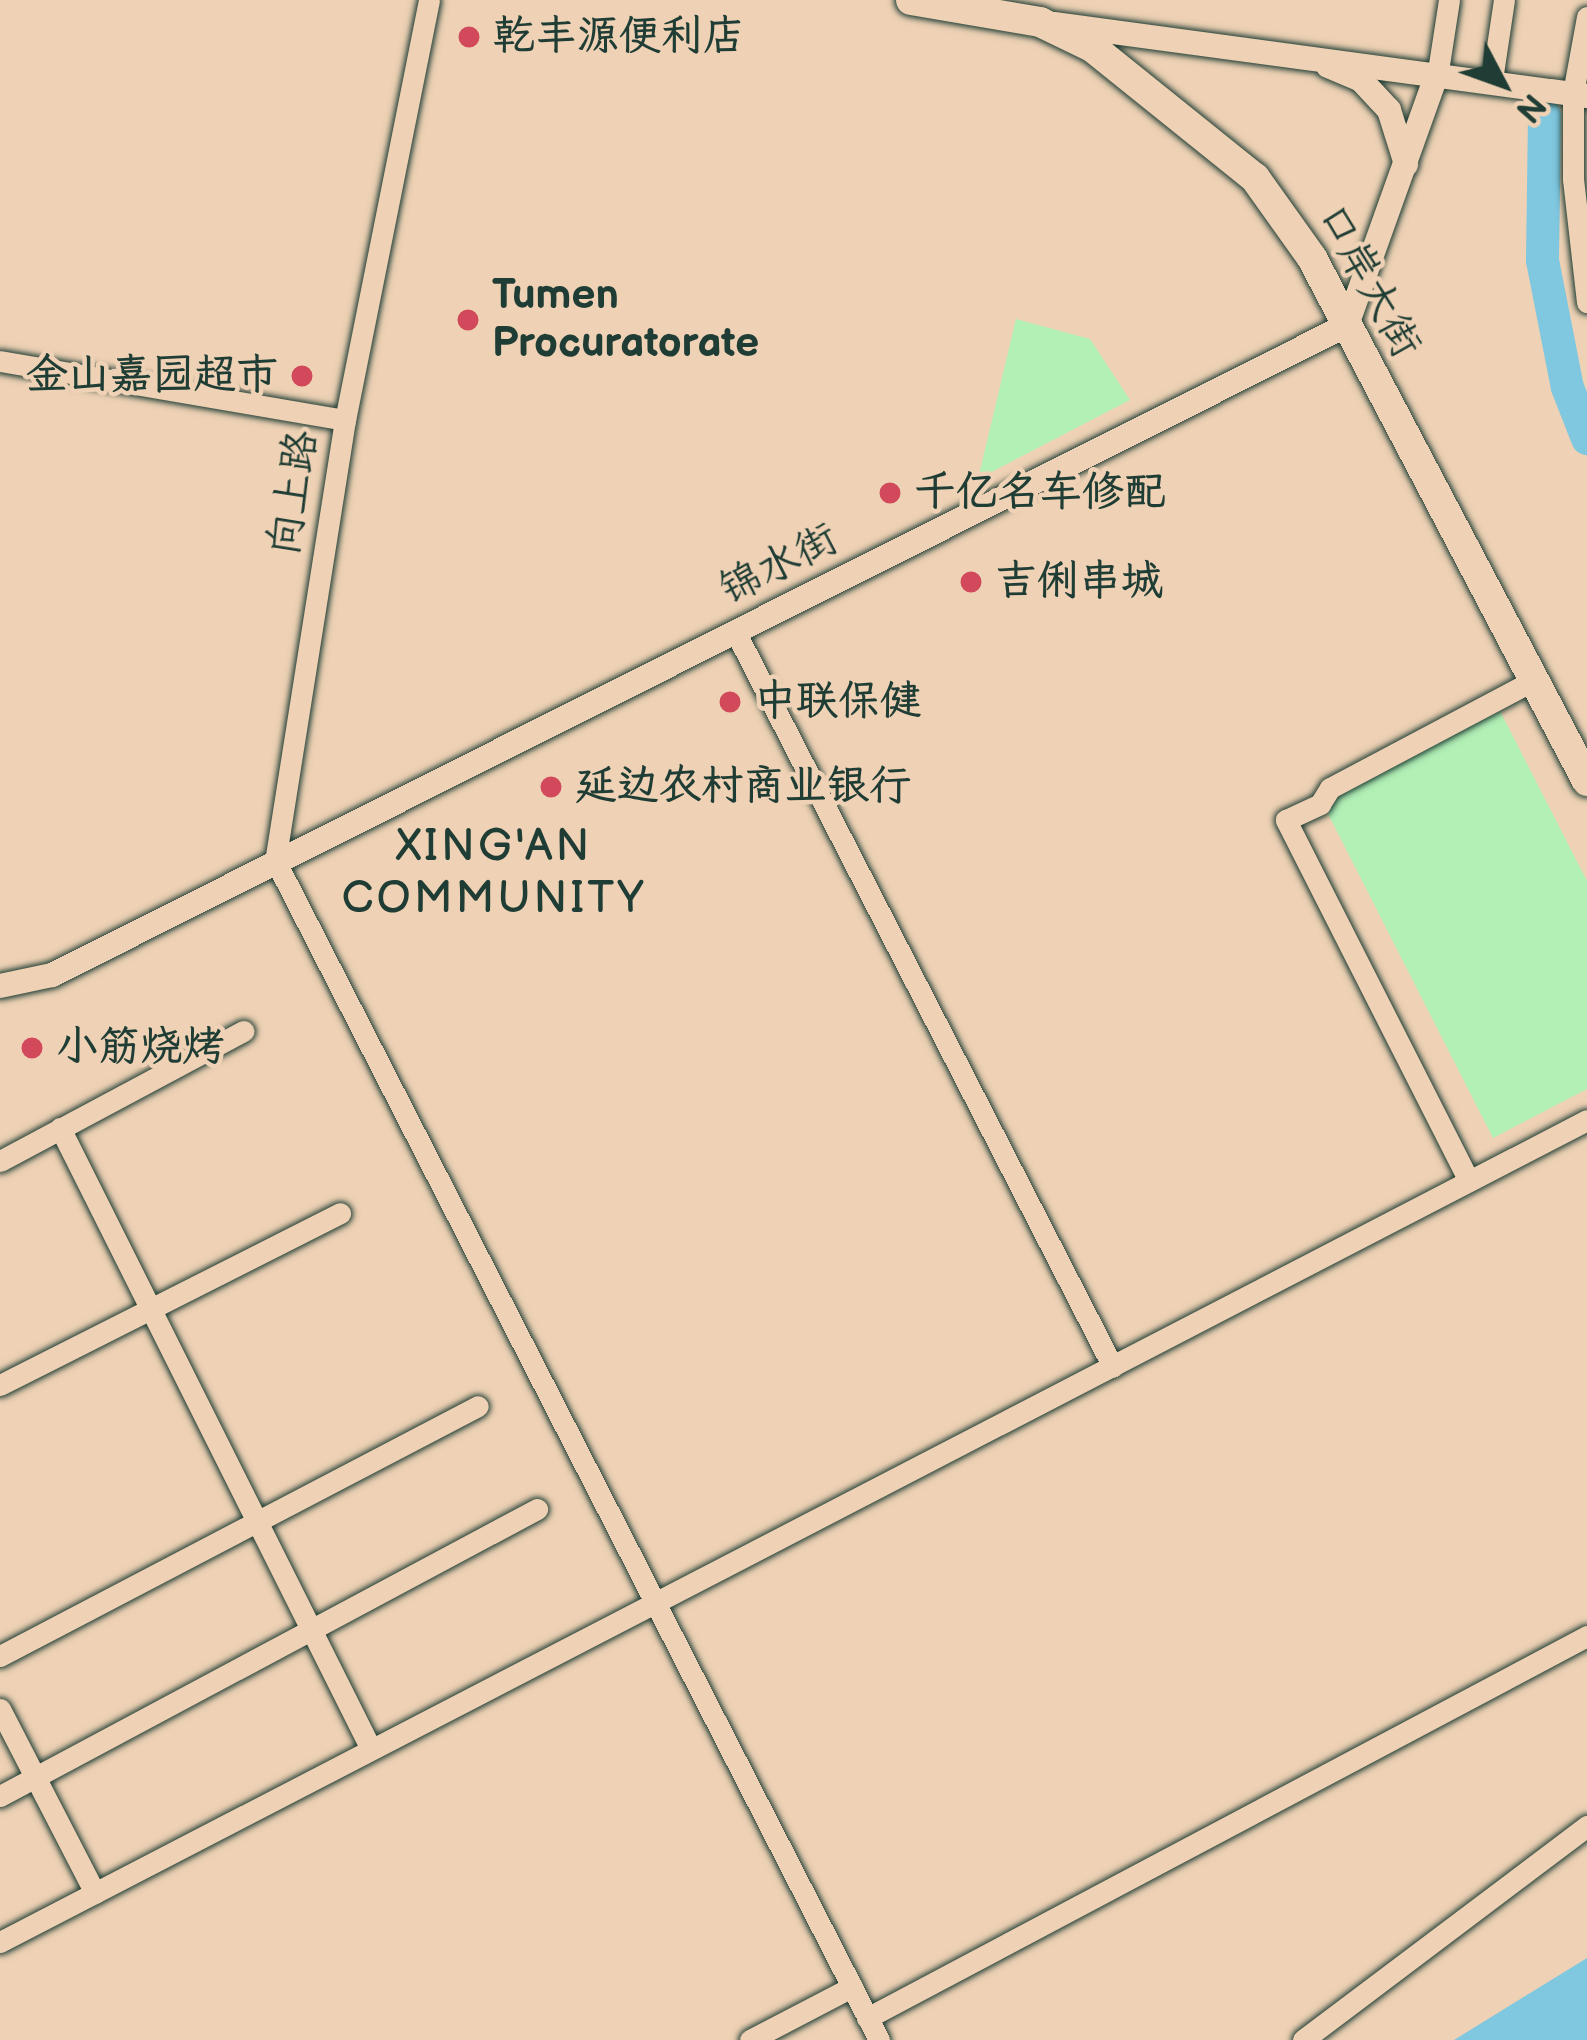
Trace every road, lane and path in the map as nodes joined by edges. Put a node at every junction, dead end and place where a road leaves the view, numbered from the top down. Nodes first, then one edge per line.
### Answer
1 (428, 0) edge
2 (911, 0) edge
3 (1449, 0) edge
4 (1504, 0) edge
5 (1587, 17) edge
6 (1040, 22) junction
7 (1298, 54) junction
8 (1438, 70) junction
9 (1492, 80) junction
10 (1580, 95) edge
11 (1407, 166) junction
12 (1587, 302) edge
13 (1347, 325) junction
14 (0, 361) edge
15 (345, 419) junction
16 (735, 631) junction
17 (1534, 680) junction
18 (1587, 781) edge
19 (275, 860) junction
20 (0, 986) edge
21 (243, 1030) dead end
22 (1587, 1120) edge
23 (60, 1128) junction
24 (0, 1161) edge
25 (1469, 1181) junction
26 (340, 1213) dead end
27 (151, 1309) junction
28 (1113, 1367) junction
29 (0, 1385) edge
30 (478, 1406) dead end
31 (537, 1509) dead end
32 (258, 1522) junction
33 (658, 1605) junction
34 (312, 1630) junction
35 (1587, 1636) edge
36 (0, 1657) edge
37 (0, 1709) edge
38 (370, 1748) junction
39 (35, 1778) junction
40 (0, 1796) edge
41 (1587, 1826) edge
42 (95, 1893) junction
43 (0, 1942) edge
44 (852, 1987) junction
45 (867, 2018) junction
46 (751, 2040) edge
47 (879, 2040) edge
48 (1303, 2040) edge

1 - 15 street, 向上路
2 - 6 highway, 口岸大街
3 - 8 street
4 - 9 street
5 - 10 street
6 - 7 main road
6 - 13 highway, 口岸大街
7 - 8 main road
7 - 11 main road
8 - 9 main road
8 - 11 main road
9 - 10 main road
10 - 12 street
11 - 13 main road
13 - 16 main road, 锦水街
13 - 17 highway, 口岸大街
14 - 15 street
15 - 19 street, 向上路
16 - 19 main road, 锦水街
16 - 28 street
17 - 18 highway, 口岸大街
17 - 25 street
19 - 20 main road, 锦水街
19 - 33 street
21 - 23 street
22 - 25 street
23 - 24 street
23 - 27 street
25 - 28 street
26 - 27 street
27 - 29 street
27 - 32 street
28 - 33 street
30 - 32 street
31 - 34 street
32 - 34 street
32 - 36 street
33 - 38 street
33 - 44 street
34 - 38 street
34 - 39 street
35 - 45 street
37 - 39 street
38 - 42 street
39 - 40 street
39 - 42 street
41 - 48 street
42 - 43 street
44 - 45 street
44 - 46 street
45 - 47 street

